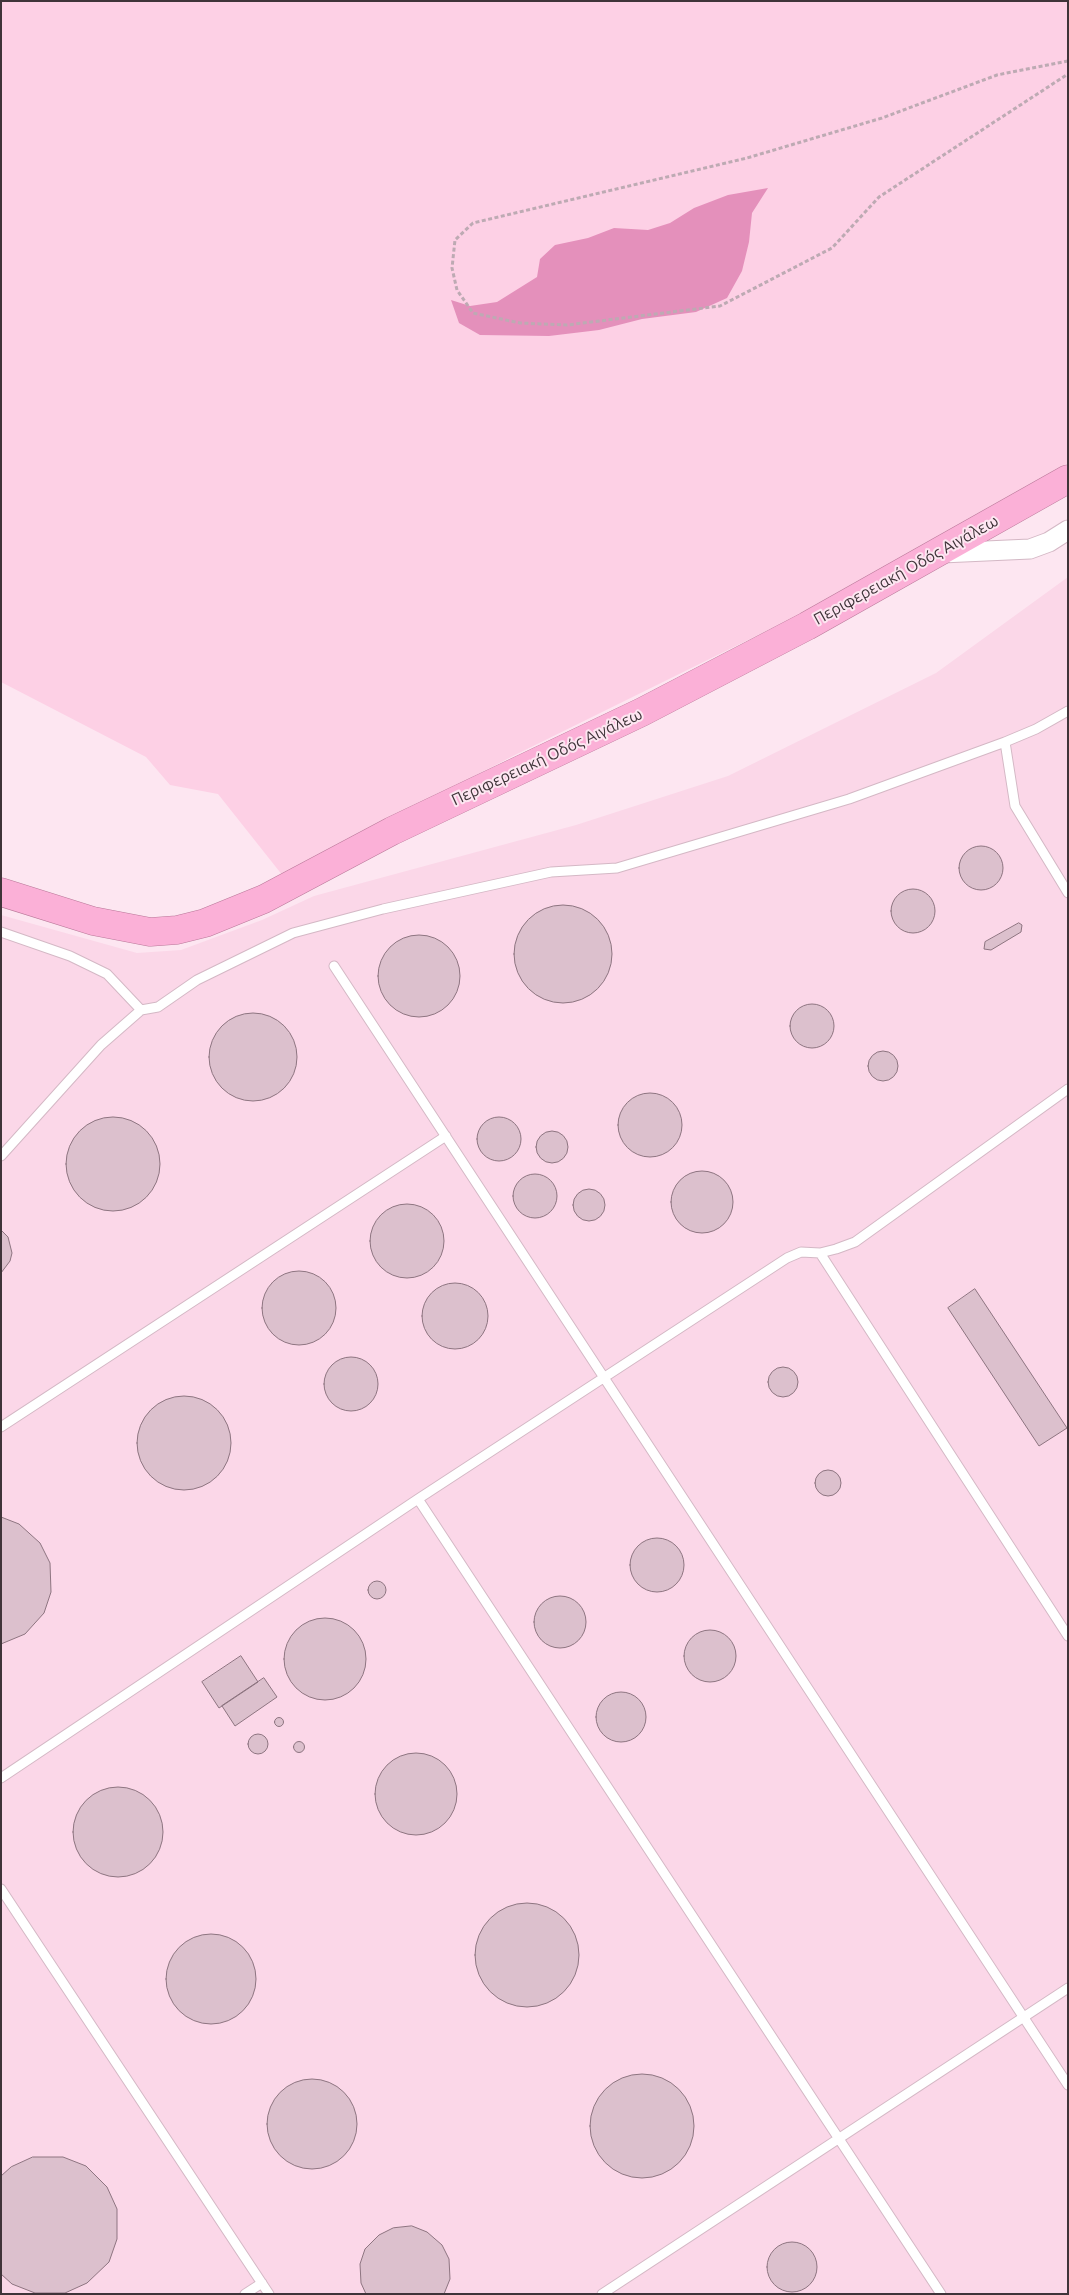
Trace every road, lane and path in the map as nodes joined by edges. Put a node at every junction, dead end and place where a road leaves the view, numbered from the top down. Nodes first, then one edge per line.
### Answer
1 (1068, 61) edge
2 (1068, 74) edge
3 (1068, 479) edge
4 (1068, 530) edge
5 (936, 554) junction
6 (1068, 711) edge
7 (1005, 742) junction
8 (1, 892) edge
9 (1068, 893) edge
10 (1, 932) edge
11 (334, 966) dead end
12 (142, 1010) junction
13 (1068, 1089) edge
14 (446, 1136) junction
15 (1, 1156) edge
16 (820, 1253) junction
17 (605, 1377) junction
18 (1, 1427) edge
19 (418, 1499) junction
20 (1068, 1636) edge
21 (1, 1778) edge
22 (1, 1889) edge
23 (1068, 1988) edge
24 (1023, 2018) junction
25 (1068, 2085) edge
26 (838, 2139) junction
27 (262, 2283) junction
28 (245, 2294) edge
29 (269, 2294) edge
30 (602, 2294) edge
31 (941, 2294) edge

1 - 2 path
3 - 5 highway, Περιφερειακή Οδός Αιγάλεω
4 - 5 street
5 - 8 highway, Περιφερειακή Οδός Αιγάλεω
6 - 7 lane
7 - 9 lane
7 - 12 lane
10 - 12 lane
11 - 14 lane
12 - 15 lane
13 - 16 lane
14 - 17 lane
14 - 18 lane
16 - 17 lane
16 - 20 lane
17 - 19 lane
17 - 24 lane
19 - 21 lane
19 - 26 lane
22 - 27 lane
23 - 24 lane
24 - 25 lane
24 - 26 lane
26 - 30 lane
26 - 31 lane
27 - 28 lane
27 - 29 lane

